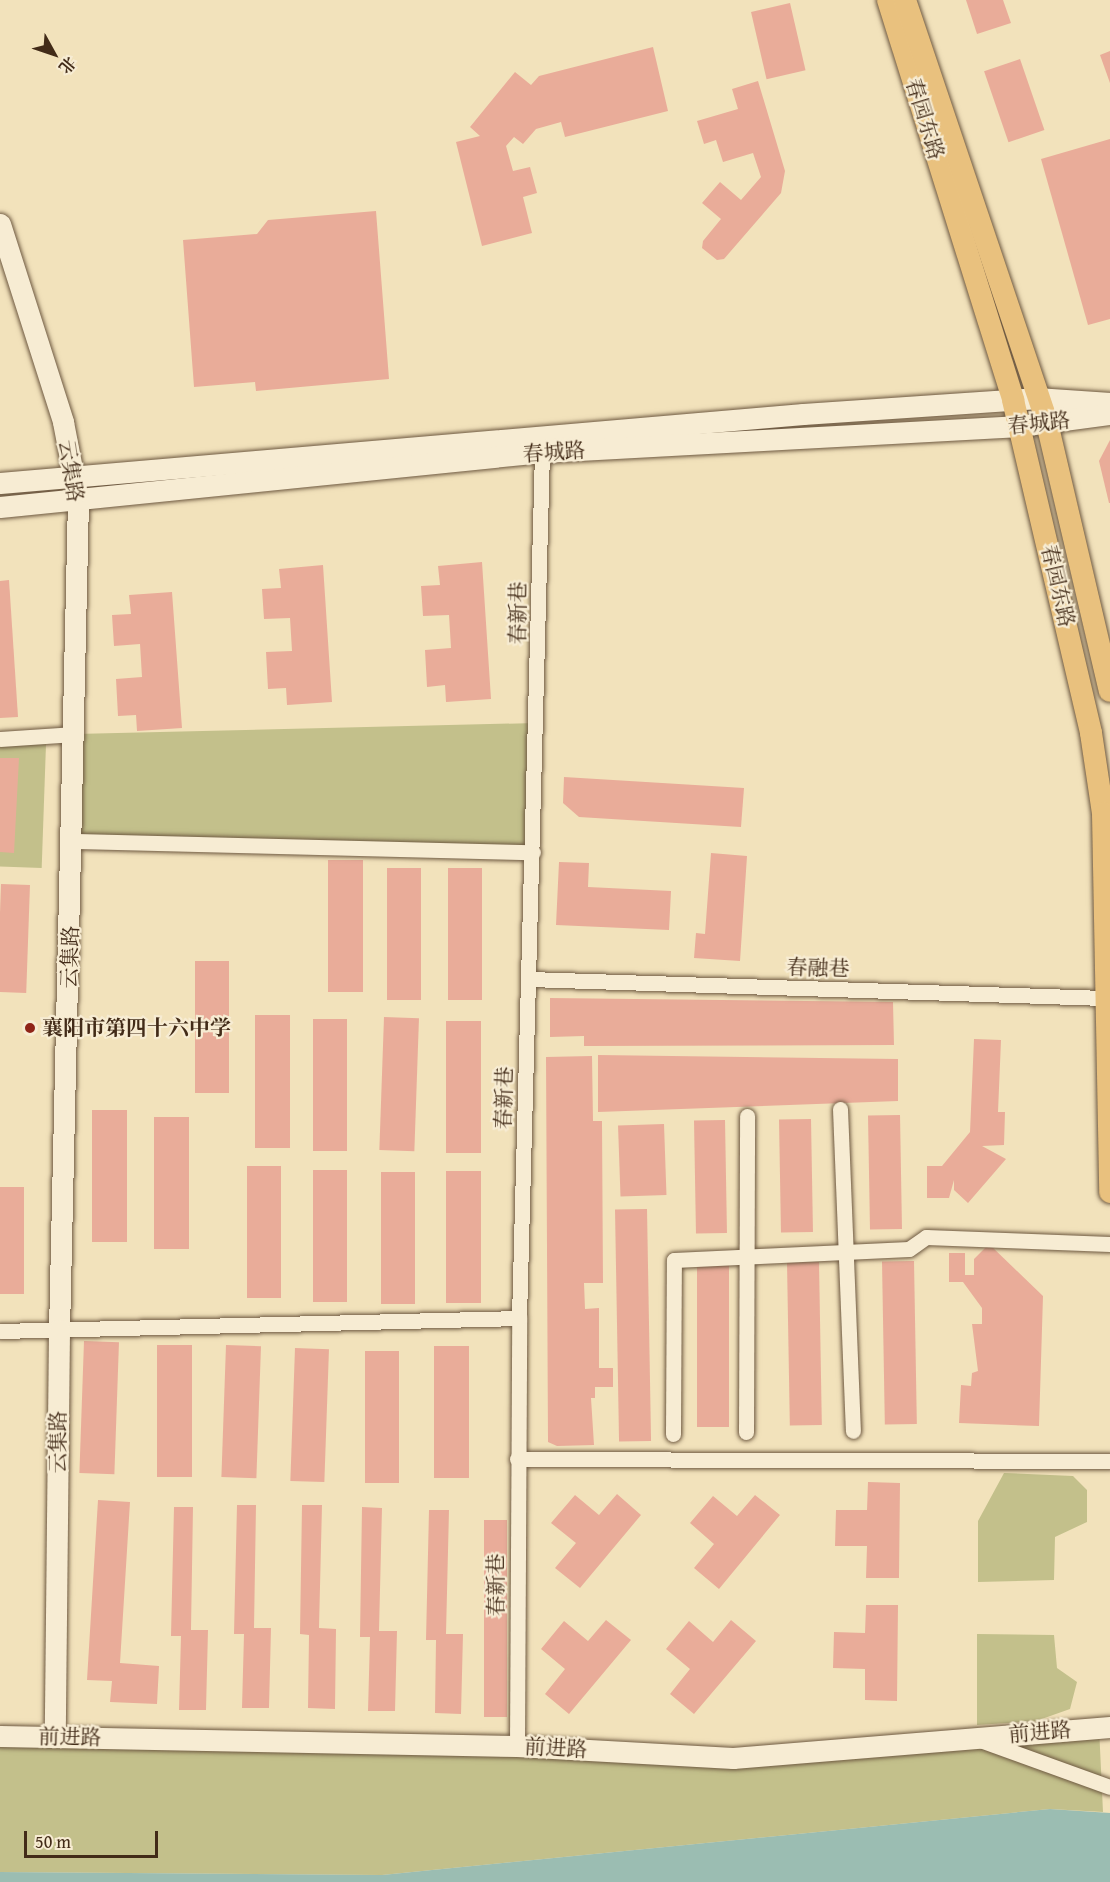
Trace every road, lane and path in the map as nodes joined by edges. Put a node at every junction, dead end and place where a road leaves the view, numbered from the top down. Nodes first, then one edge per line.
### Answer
1 (888, 0) edge
2 (905, 0) edge
3 (0, 224) edge
4 (1038, 398) junction
5 (1013, 400) junction
6 (1110, 403) edge
7 (1110, 414) edge
8 (1047, 423) junction
9 (1020, 426) junction
10 (542, 452) junction
11 (74, 477) junction
12 (0, 483) edge
13 (78, 500) junction
14 (0, 507) edge
15 (1110, 691) edge
16 (75, 734) junction
17 (0, 739) edge
18 (74, 841) junction
19 (533, 852) junction
20 (529, 979) junction
21 (1106, 998) junction
22 (840, 1109) dead end
23 (747, 1116) dead end
24 (1110, 1192) edge
25 (1110, 1244) edge
26 (850, 1252) junction
27 (745, 1257) junction
28 (519, 1318) junction
29 (58, 1330) junction
30 (0, 1331) edge
31 (853, 1431) dead end
32 (746, 1432) dead end
33 (674, 1434) dead end
34 (517, 1459) junction
35 (1110, 1461) edge
36 (1110, 1727) edge
37 (0, 1736) edge
38 (56, 1736) junction
39 (972, 1738) junction
40 (517, 1746) junction
41 (1110, 1787) edge

1 - 5 main road, 春园东路
2 - 4 main road, 春园东路
3 - 11 street, 云集路
4 - 5 street, 春城路
4 - 6 street, 春城路
4 - 8 main road, 春园东路
5 - 9 main road, 春园东路
5 - 11 street, 春城路
7 - 8 street, 春城路
8 - 9 street, 春城路
8 - 15 main road, 春园东路
9 - 10 street, 春城路
9 - 21 main road, 春园东路
10 - 13 street, 春城路
10 - 19 street, 春新巷
11 - 12 street, 春城路
11 - 13 street, 云集路
13 - 14 street, 春城路
13 - 16 street, 云集路
16 - 17 street
16 - 18 street, 云集路
18 - 19 street
18 - 29 street, 云集路
19 - 20 street, 春新巷
20 - 21 street, 春融巷
20 - 28 street, 春新巷
21 - 24 main road, 春园东路
22 - 26 street
23 - 27 street
25 - 26 street
26 - 27 street
26 - 31 street
27 - 32 street
27 - 33 street
28 - 29 street
28 - 34 street, 春新巷
29 - 30 street
29 - 38 street, 云集路
34 - 35 street
34 - 40 street, 春新巷
36 - 39 street, 前进路
37 - 38 street, 前进路
38 - 40 street, 前进路
39 - 40 street, 前进路
39 - 41 street

